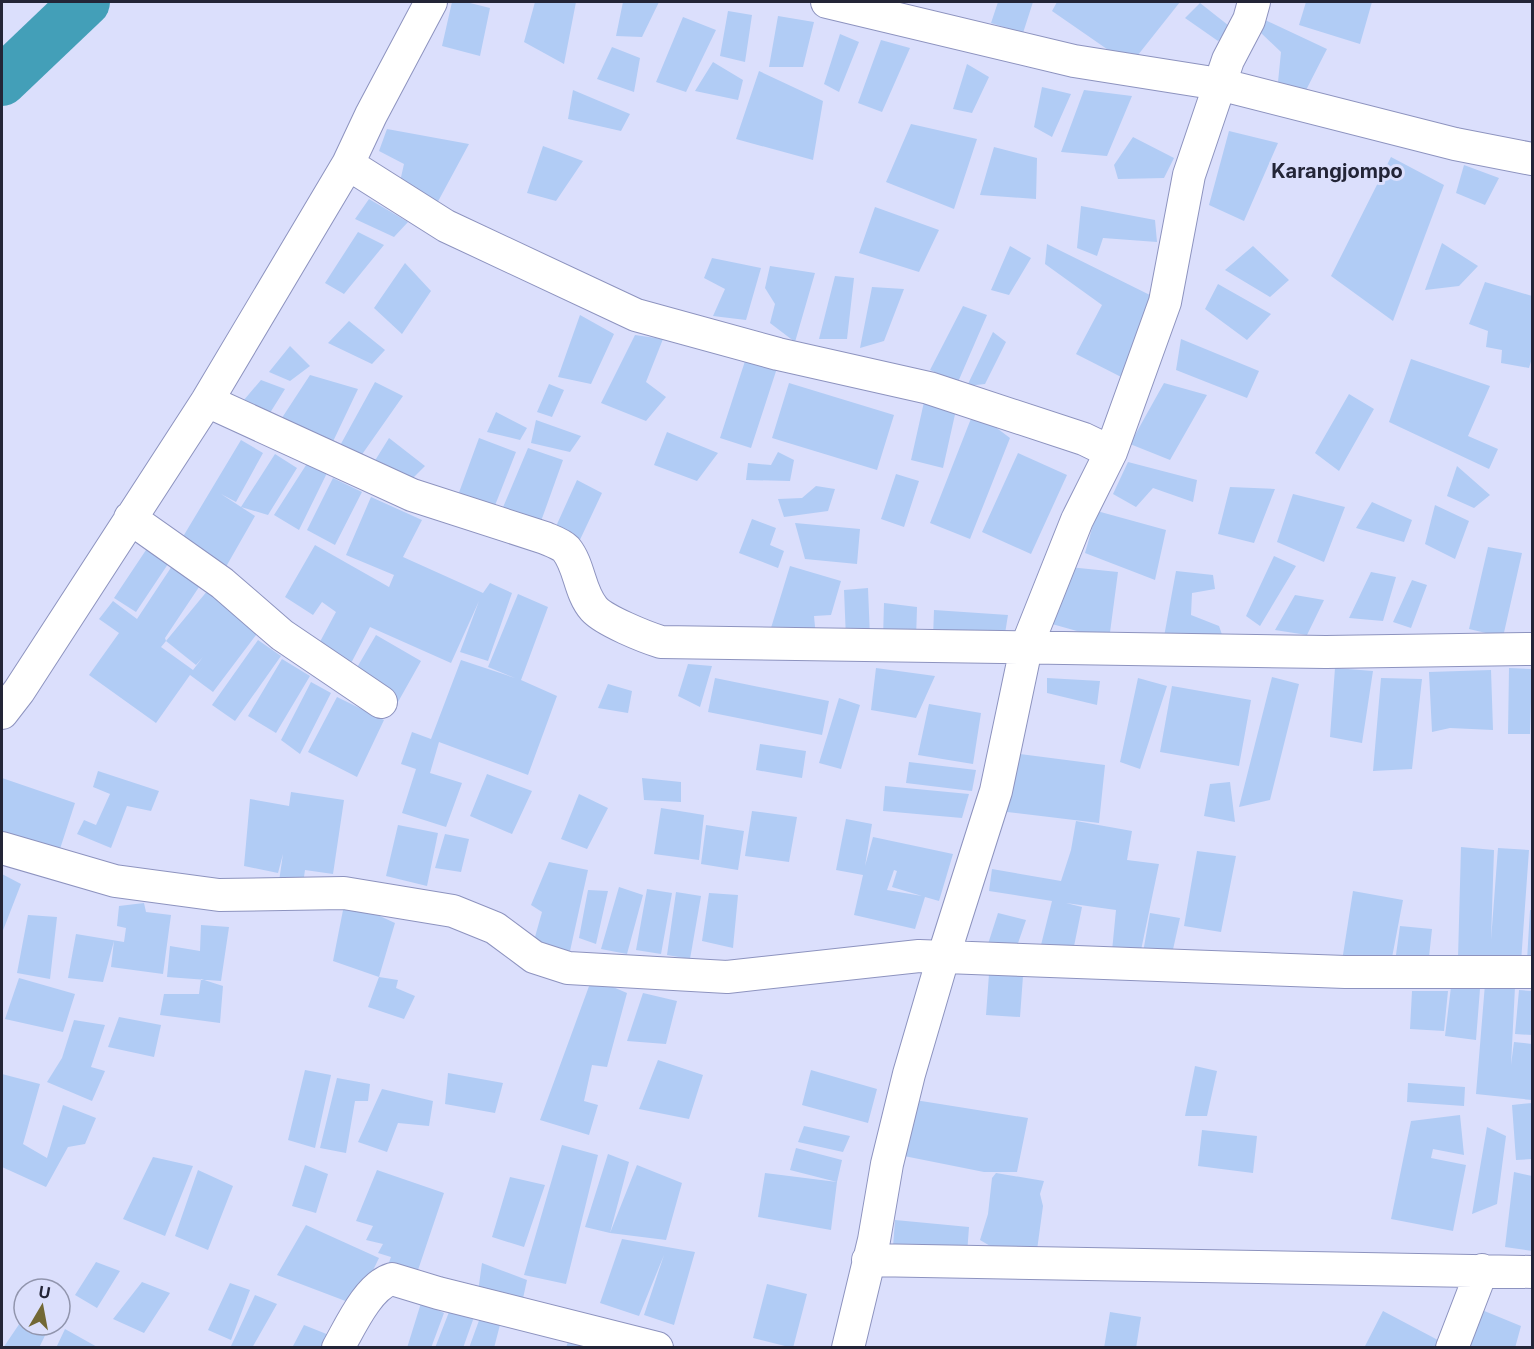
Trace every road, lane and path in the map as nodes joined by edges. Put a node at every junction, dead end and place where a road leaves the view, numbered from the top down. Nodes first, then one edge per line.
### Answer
1 (431, 2) edge
2 (826, 2) edge
3 (1254, 2) edge
4 (1219, 84) junction
5 (1533, 159) edge
6 (348, 164) junction
7 (207, 401) junction
8 (1098, 446) junction
9 (130, 518) junction
10 (1010, 648) junction
11 (1533, 649) edge
12 (381, 702) dead end
13 (2, 713) edge
14 (2, 848) edge
15 (920, 958) junction
16 (1533, 972) edge
17 (868, 1260) junction
18 (1482, 1270) junction
19 (1533, 1272) edge
20 (338, 1347) edge
21 (657, 1347) edge
22 (848, 1347) edge
23 (1452, 1347) edge

1 - 6 street
2 - 4 street
3 - 4 street
4 - 5 street
4 - 8 street
6 - 7 street
6 - 8 street
7 - 9 street
7 - 10 street
8 - 10 street
9 - 12 street
9 - 13 street
10 - 11 street
10 - 15 street
14 - 15 street
15 - 16 street
15 - 17 street
17 - 18 street
17 - 22 street
18 - 19 street
18 - 23 street
20 - 21 street

